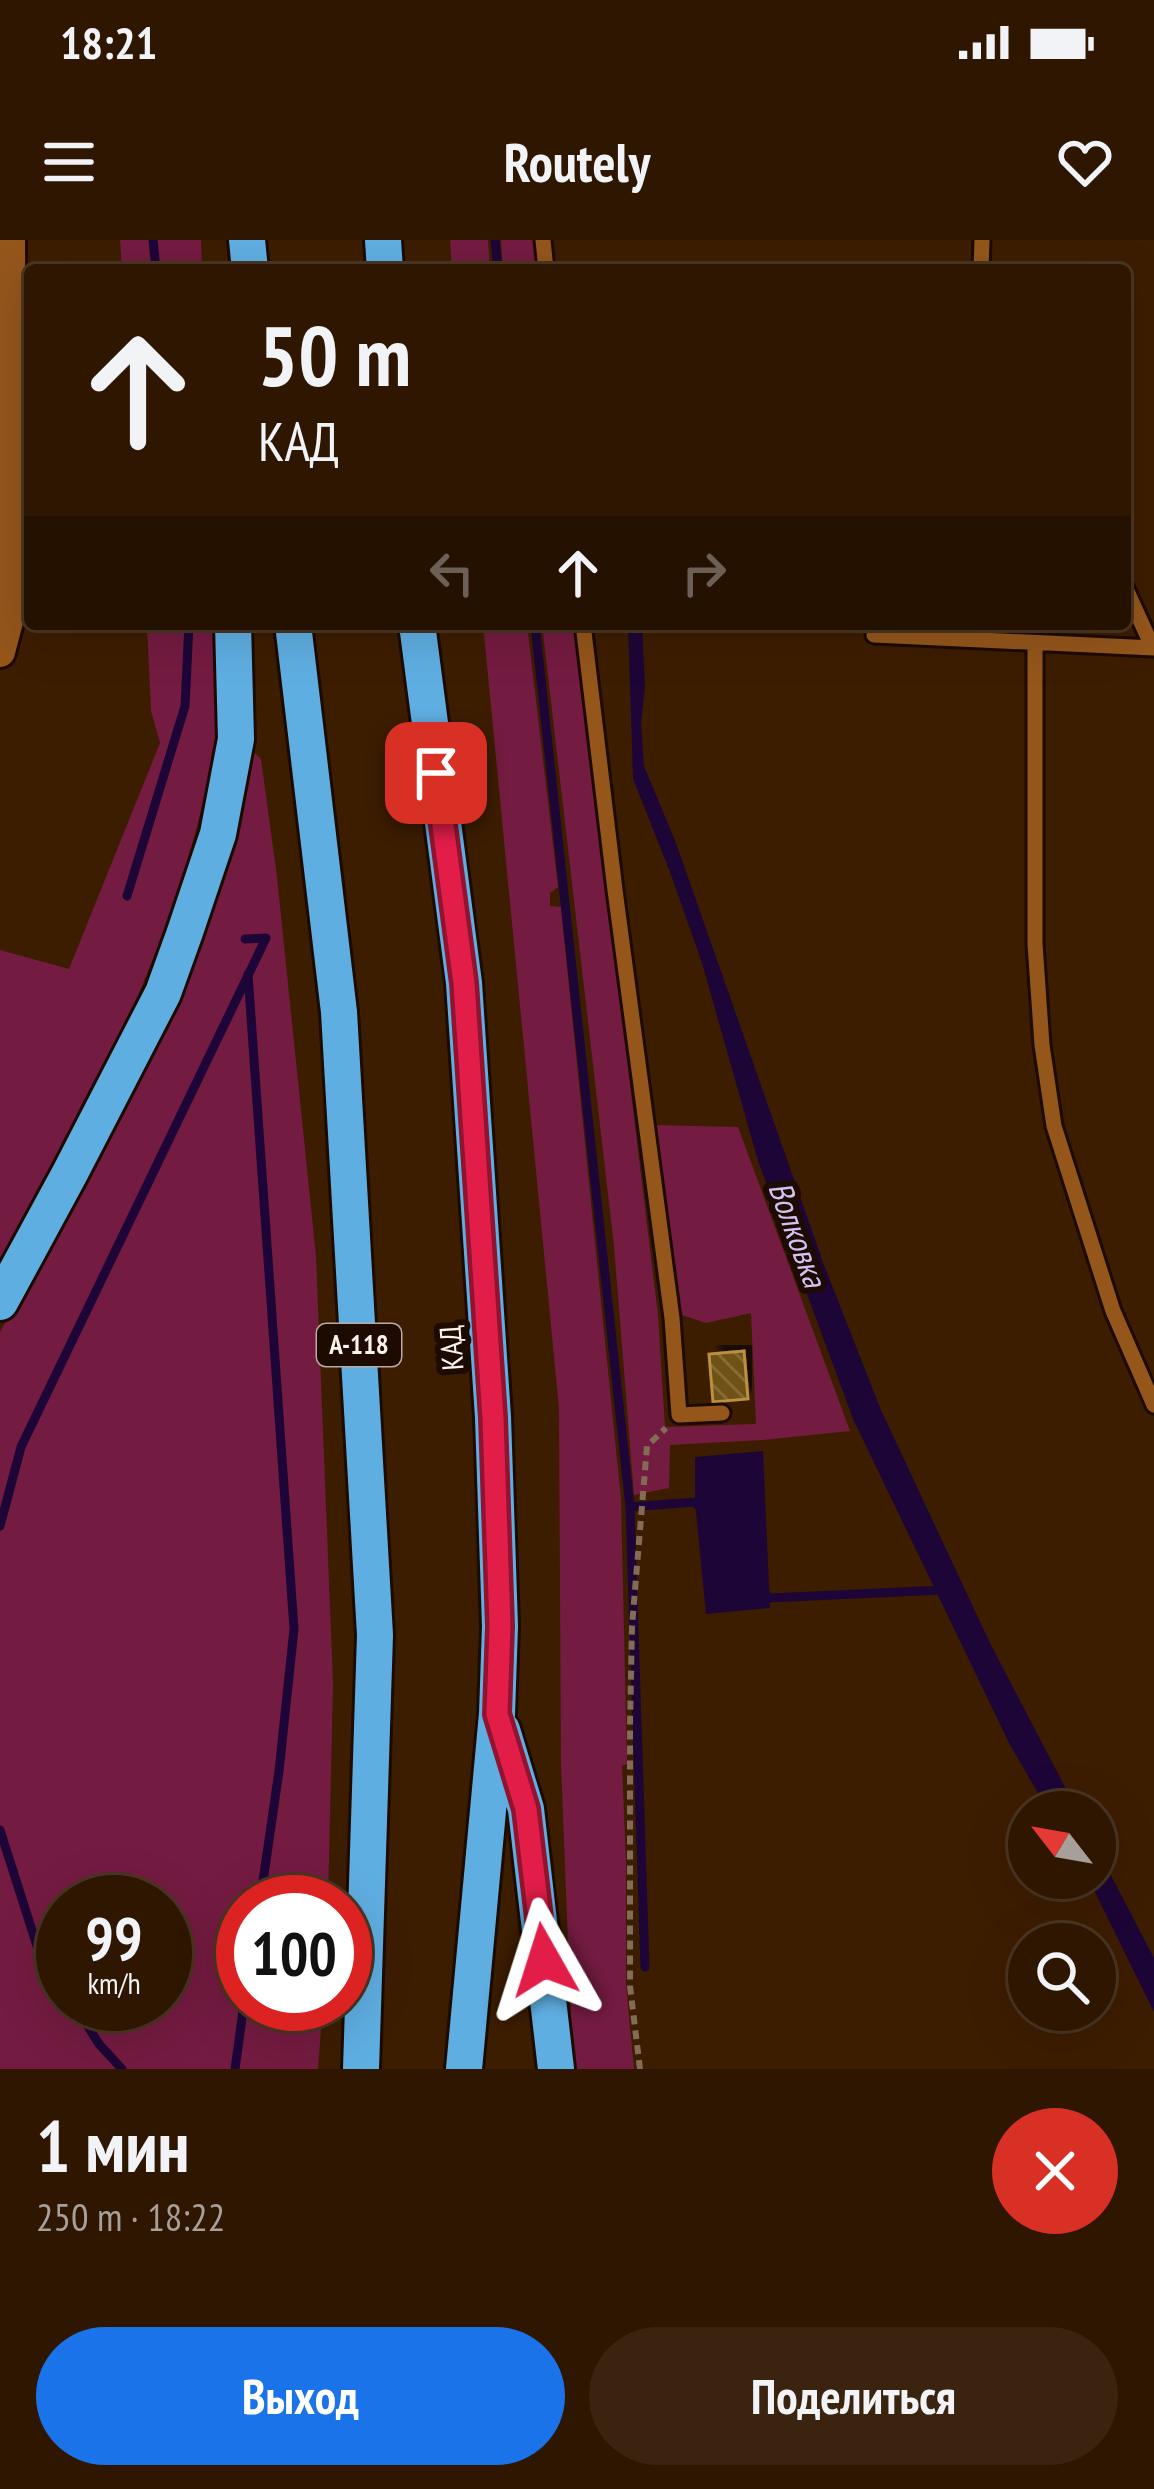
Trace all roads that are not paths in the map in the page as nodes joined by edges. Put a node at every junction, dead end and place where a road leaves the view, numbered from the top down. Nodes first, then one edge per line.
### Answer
1 (10, 240) edge
2 (1131, 600) edge
3 (233, 630) edge
4 (293, 630) edge
5 (419, 630) edge
6 (584, 630) edge
7 (874, 635) dead end
8 (1035, 643) junction
9 (1153, 648) edge
10 (0, 652) edge
11 (0, 1302) edge
12 (1154, 1406) edge
13 (722, 1413) dead end
14 (497, 1714) junction
15 (361, 2069) edge
16 (464, 2069) edge
17 (556, 2069) edge

1 - 10 street
2 - 9 lane
3 - 11 highway
4 - 15 highway, А-118
5 - 14 highway, КАД
6 - 13 lane
7 - 8 lane
8 - 9 lane
8 - 12 lane
14 - 16 highway, КАД
14 - 17 highway

